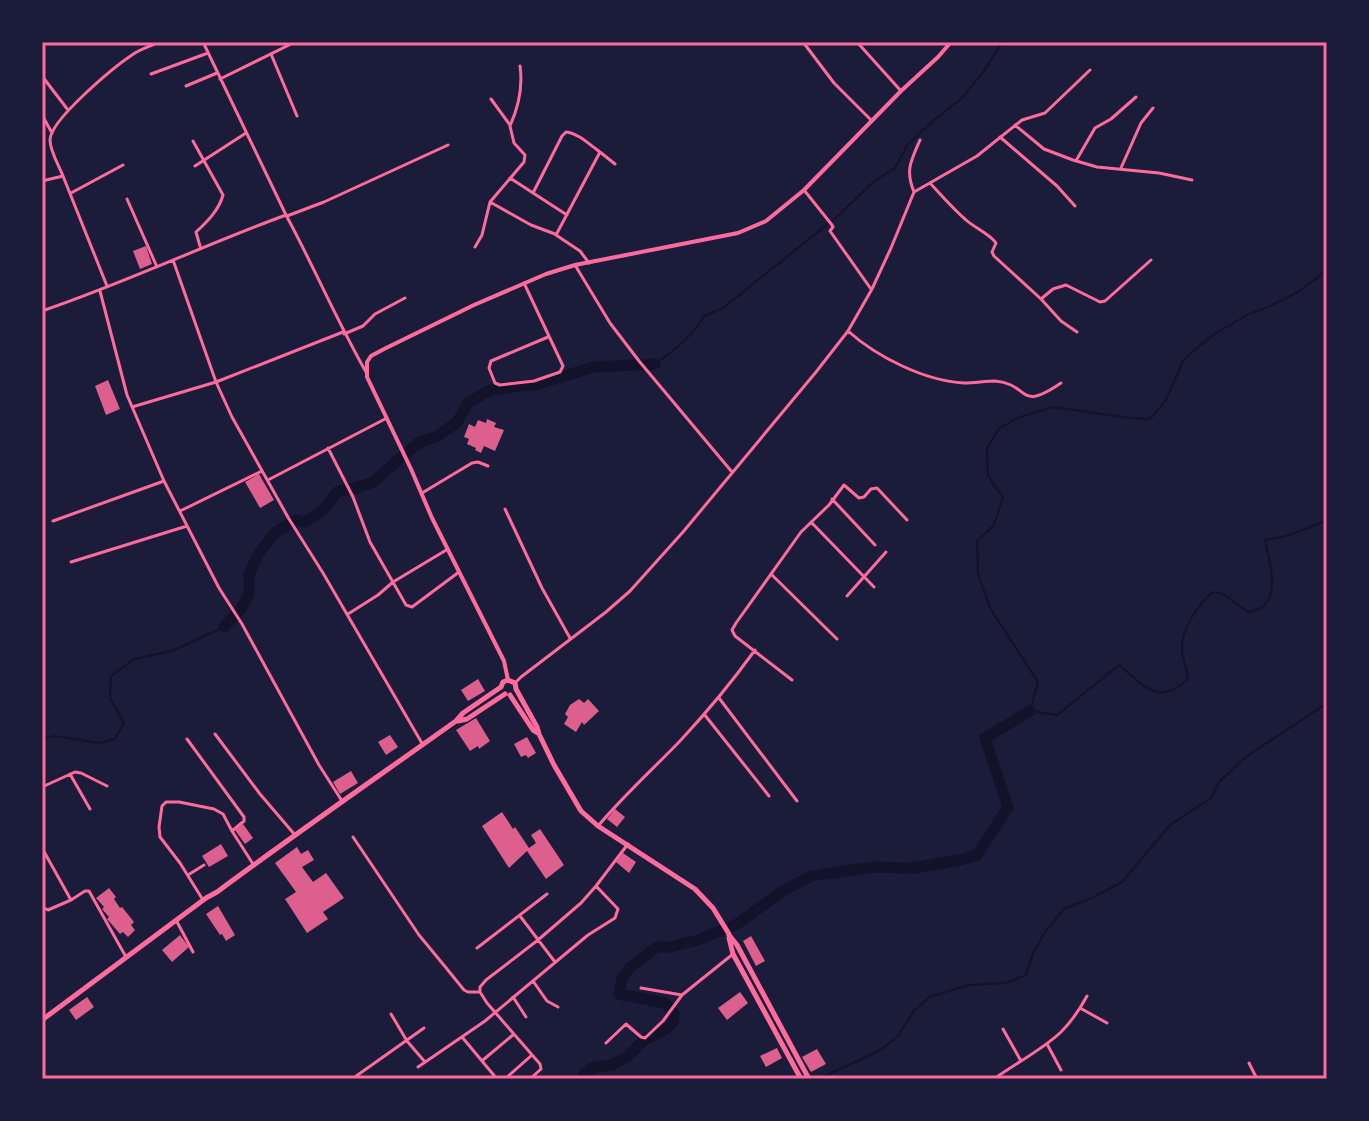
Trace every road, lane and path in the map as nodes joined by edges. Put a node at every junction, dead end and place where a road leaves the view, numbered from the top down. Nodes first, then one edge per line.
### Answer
1 (160, 42) edge
2 (203, 42) edge
3 (295, 42) edge
4 (803, 42) edge
5 (857, 42) edge
6 (951, 42) edge
7 (208, 53) junction
8 (271, 54) junction
9 (520, 66) dead end
10 (1090, 70) dead end
11 (217, 73) junction
12 (151, 74) dead end
13 (42, 76) edge
14 (220, 79) junction
15 (186, 86) dead end
16 (901, 91) junction
17 (1136, 97) dead end
18 (491, 99) dead end
19 (1153, 108) dead end
20 (68, 110) junction
21 (42, 115) edge
22 (297, 116) dead end
23 (873, 121) junction
24 (1015, 125) junction
25 (510, 126) junction
26 (52, 133) junction
27 (246, 133) junction
28 (1000, 137) junction
29 (920, 140) dead end
30 (193, 141) dead end
31 (448, 145) dead end
32 (600, 152) junction
33 (203, 160) junction
34 (1076, 161) junction
35 (615, 164) dead end
36 (123, 165) dead end
37 (195, 166) dead end
38 (1120, 169) junction
39 (63, 176) junction
40 (510, 178) junction
41 (1192, 180) dead end
42 (42, 181) edge
43 (930, 183) junction
44 (804, 190) junction
45 (914, 192) junction
46 (71, 193) junction
47 (533, 193) junction
48 (127, 199) dead end
49 (490, 202) junction
50 (1075, 206) dead end
51 (567, 215) junction
52 (286, 216) junction
53 (556, 235) junction
54 (200, 247) junction
55 (475, 247) dead end
56 (173, 260) junction
57 (1151, 260) dead end
58 (589, 263) junction
59 (575, 265) junction
60 (157, 267) junction
61 (524, 283) junction
62 (108, 287) junction
63 (872, 289) junction
64 (100, 291) junction
65 (405, 298) dead end
66 (1041, 299) junction
67 (42, 311) edge
68 (848, 331) junction
69 (1077, 332) dead end
70 (344, 333) junction
71 (548, 337) junction
72 (366, 372) junction
73 (216, 382) junction
74 (1061, 383) dead end
75 (132, 407) junction
76 (387, 418) junction
77 (328, 448) junction
78 (488, 466) dead end
79 (262, 471) junction
80 (733, 473) junction
81 (268, 480) junction
82 (164, 481) junction
83 (422, 493) junction
84 (832, 499) junction
85 (505, 509) dead end
86 (180, 511) junction
87 (907, 520) dead end
88 (53, 521) dead end
89 (811, 522) junction
90 (187, 526) junction
91 (875, 545) dead end
92 (448, 549) junction
93 (886, 552) dead end
94 (71, 562) dead end
95 (459, 572) junction
96 (772, 575) junction
97 (864, 577) junction
98 (393, 582) junction
99 (874, 587) dead end
100 (847, 596) dead end
101 (347, 615) junction
102 (570, 638) junction
103 (837, 639) dead end
104 (755, 650) junction
105 (508, 680) junction
106 (792, 680) dead end
107 (515, 686) junction
108 (501, 687) junction
109 (508, 694) junction
110 (719, 698) junction
111 (704, 714) junction
112 (456, 721) junction
113 (215, 734) dead end
114 (539, 734) junction
115 (187, 739) dead end
116 (423, 745) junction
117 (70, 774) junction
118 (107, 786) dead end
119 (42, 787) edge
120 (769, 796) dead end
121 (342, 801) junction
122 (797, 801) dead end
123 (90, 809) dead end
124 (598, 826) junction
125 (232, 831) junction
126 (295, 835) junction
127 (353, 837) dead end
128 (628, 844) junction
129 (43, 852) edge
130 (204, 865) dead end
131 (254, 865) junction
132 (188, 875) junction
133 (596, 886) junction
134 (547, 894) dead end
135 (71, 900) junction
136 (203, 900) junction
137 (42, 907) edge
138 (520, 916) junction
139 (176, 920) junction
140 (729, 934) dead end
141 (538, 940) junction
142 (477, 948) dead end
143 (193, 952) dead end
144 (733, 954) junction
145 (127, 957) junction
146 (555, 962) junction
147 (533, 981) junction
148 (641, 988) dead end
149 (480, 992) junction
150 (682, 995) junction
151 (1087, 996) dead end
152 (513, 997) junction
153 (558, 1007) dead end
154 (1080, 1008) junction
155 (495, 1013) junction
156 (391, 1014) dead end
157 (526, 1017) dead end
158 (42, 1020) edge
159 (1107, 1023) dead end
160 (424, 1028) dead end
161 (1003, 1029) dead end
162 (514, 1034) junction
163 (462, 1037) junction
164 (407, 1041) junction
165 (606, 1043) dead end
166 (1047, 1044) junction
167 (532, 1055) junction
168 (482, 1061) junction
169 (1021, 1061) junction
170 (425, 1062) junction
171 (1249, 1063) dead end
172 (418, 1067) dead end
173 (1061, 1070) dead end
174 (352, 1079) edge
175 (497, 1079) edge
176 (505, 1079) edge
177 (530, 1079) edge
178 (801, 1079) edge
179 (809, 1079) edge
180 (994, 1079) edge
181 (1257, 1079) edge

1 - 20 street
2 - 7 street
3 - 8 street
4 - 23 street
5 - 16 street
6 - 16 main road
7 - 11 street
7 - 12 street
8 - 14 street
8 - 22 street
9 - 25 street
10 - 24 street
11 - 14 street
11 - 15 street
13 - 20 street
14 - 27 street
16 - 23 main road
17 - 34 street
18 - 25 street
19 - 38 street
20 - 26 street
21 - 26 street
23 - 44 main road
24 - 28 street
24 - 34 street
25 - 40 street
26 - 39 street
27 - 33 street
27 - 52 street
28 - 43 street
28 - 50 street
29 - 45 street
30 - 33 street
31 - 52 street
32 - 35 street
32 - 47 street
32 - 51 street
33 - 37 street
33 - 54 street
34 - 38 street
36 - 46 street
38 - 41 street
39 - 42 street
39 - 46 street
40 - 47 street
40 - 49 street
43 - 45 street
43 - 66 street
44 - 58 main road
44 - 63 street
45 - 63 street
46 - 62 street
47 - 51 street
48 - 60 street
49 - 53 street
49 - 55 street
51 - 53 street
52 - 54 street
52 - 70 street
53 - 58 street
54 - 56 street
56 - 60 street
56 - 73 street
57 - 66 street
58 - 59 main road
59 - 61 main road
59 - 80 street
60 - 62 street
61 - 71 street
61 - 72 main road
62 - 64 street
63 - 68 street
64 - 67 street
64 - 75 street
65 - 70 street
66 - 69 street
68 - 74 street
68 - 80 street
70 - 72 street
70 - 73 street
71 - 71 street
72 - 76 main road
73 - 75 street
73 - 79 street
75 - 82 street
76 - 77 street
76 - 83 main road
77 - 81 street
77 - 98 street
78 - 83 street
79 - 81 street
79 - 86 street
80 - 102 street
81 - 101 street
82 - 86 street
82 - 88 street
83 - 92 main road
84 - 87 street
84 - 89 street
84 - 91 street
85 - 102 street
86 - 90 street
89 - 96 street
89 - 97 street
90 - 94 street
90 - 121 street
92 - 95 main road
92 - 98 street
93 - 97 street
95 - 98 street
95 - 105 main road
96 - 103 street
96 - 104 street
97 - 99 street
97 - 100 street
98 - 101 street
101 - 116 street
102 - 107 street
104 - 106 street
104 - 110 street
105 - 107 highway
105 - 108 highway
107 - 109 highway
107 - 114 highway
108 - 109 highway
108 - 112 highway
109 - 112 highway
109 - 114 highway
110 - 111 street
110 - 122 street
111 - 120 street
111 - 124 street
112 - 116 highway
113 - 126 street
114 - 124 highway
115 - 125 street
116 - 121 highway
117 - 118 street
117 - 119 street
117 - 123 street
121 - 126 highway
124 - 128 highway
125 - 131 street
125 - 132 street
126 - 131 highway
127 - 149 street
128 - 133 street
128 - 140 highway
129 - 135 street
130 - 132 street
131 - 136 highway
132 - 136 street
133 - 141 street
133 - 146 street
134 - 138 street
135 - 137 street
135 - 145 street
136 - 139 highway
138 - 141 street
138 - 142 street
139 - 143 street
139 - 145 highway
141 - 146 street
141 - 149 street
144 - 150 street
144 - 178 highway
144 - 179 highway
145 - 158 highway
146 - 147 street
147 - 152 street
147 - 153 street
148 - 150 street
149 - 155 street
150 - 165 street
151 - 154 street
152 - 155 street
152 - 157 street
154 - 159 street
154 - 166 street
155 - 162 street
155 - 163 street
156 - 164 street
160 - 164 street
161 - 169 street
162 - 167 street
162 - 168 street
163 - 168 street
163 - 170 street
164 - 170 street
164 - 174 street
166 - 169 street
166 - 173 street
167 - 176 street
167 - 177 street
168 - 175 street
169 - 180 street
170 - 172 street
171 - 181 street

